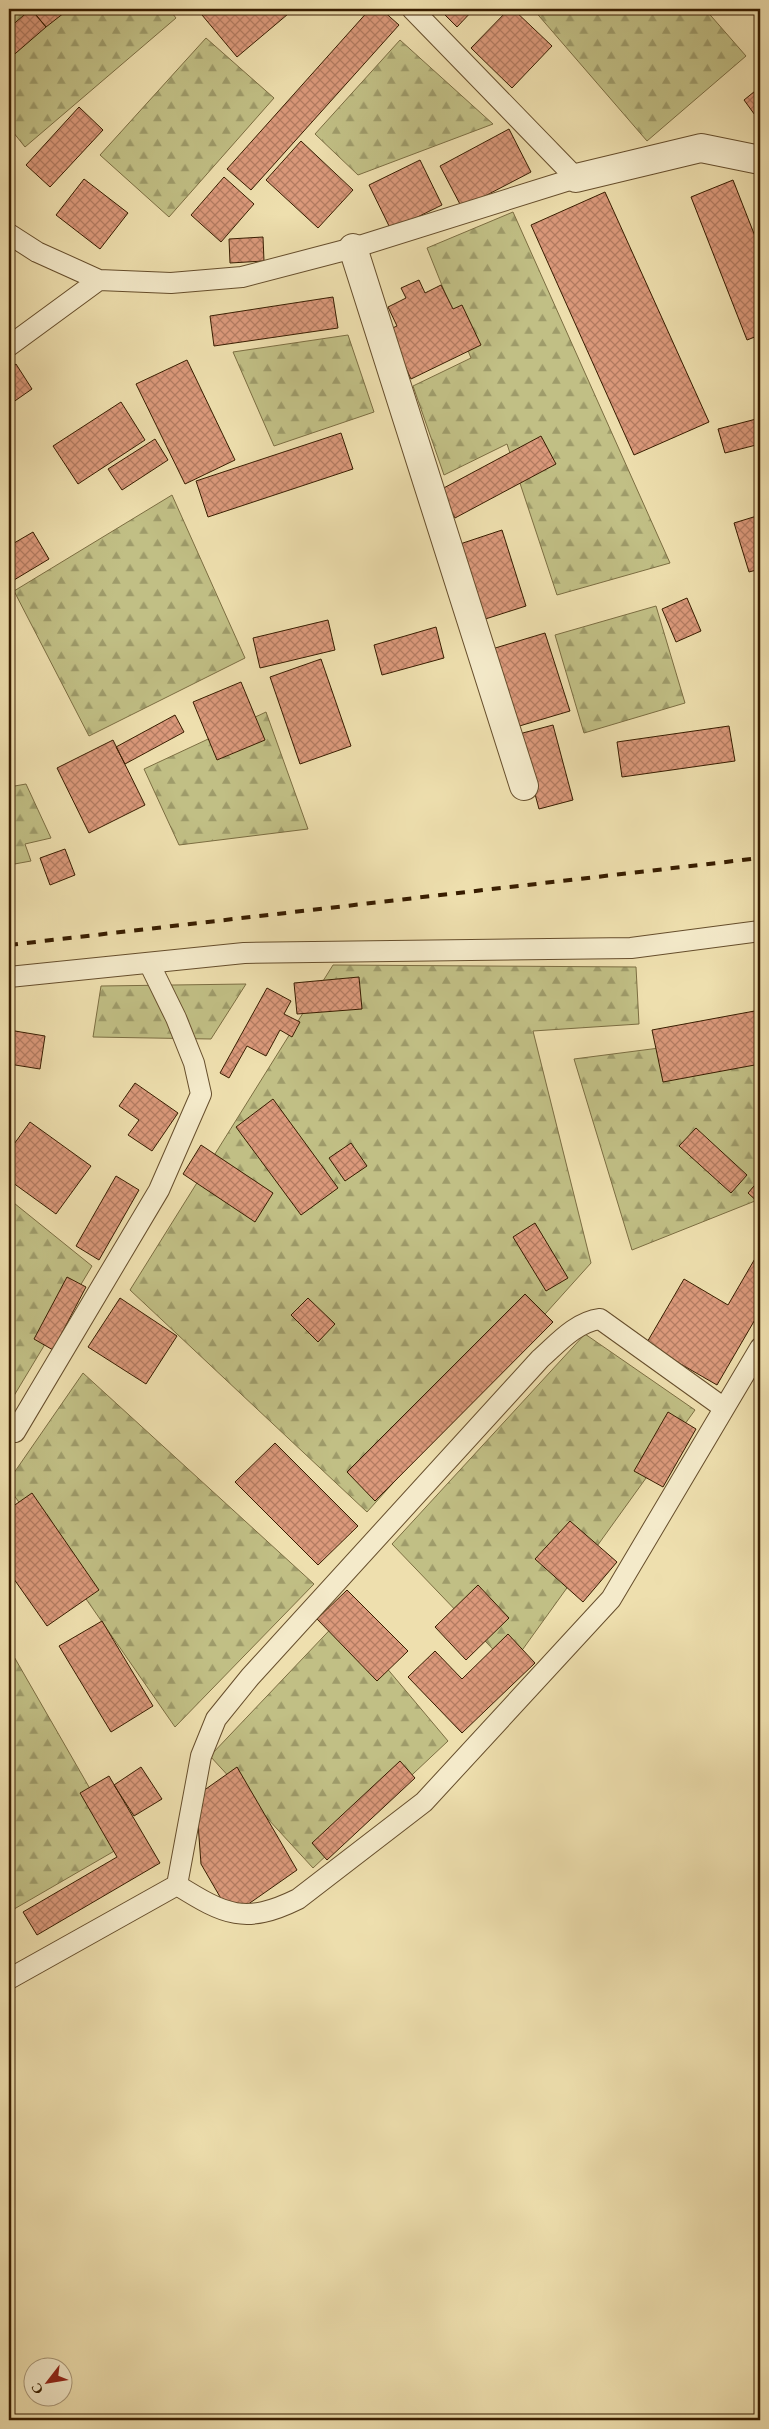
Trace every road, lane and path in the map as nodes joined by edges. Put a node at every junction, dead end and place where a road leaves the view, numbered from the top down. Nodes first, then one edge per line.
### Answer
1 (412, 9) edge
2 (760, 160) edge
3 (576, 178) junction
4 (9, 234) edge
5 (353, 248) junction
6 (99, 280) junction
7 (9, 346) edge
8 (524, 786) dead end
9 (760, 930) edge
10 (148, 963) junction
11 (9, 977) edge
12 (760, 1348) edge
13 (724, 1408) junction
14 (16, 1432) dead end
15 (177, 1885) junction
16 (9, 1979) edge

1 - 3 lane
2 - 3 street
3 - 5 lane
4 - 6 lane
5 - 6 lane
5 - 8 street
6 - 7 lane
9 - 10 lane
10 - 11 lane
10 - 14 lane
12 - 13 lane
13 - 15 lane
13 - 15 lane
15 - 16 lane

